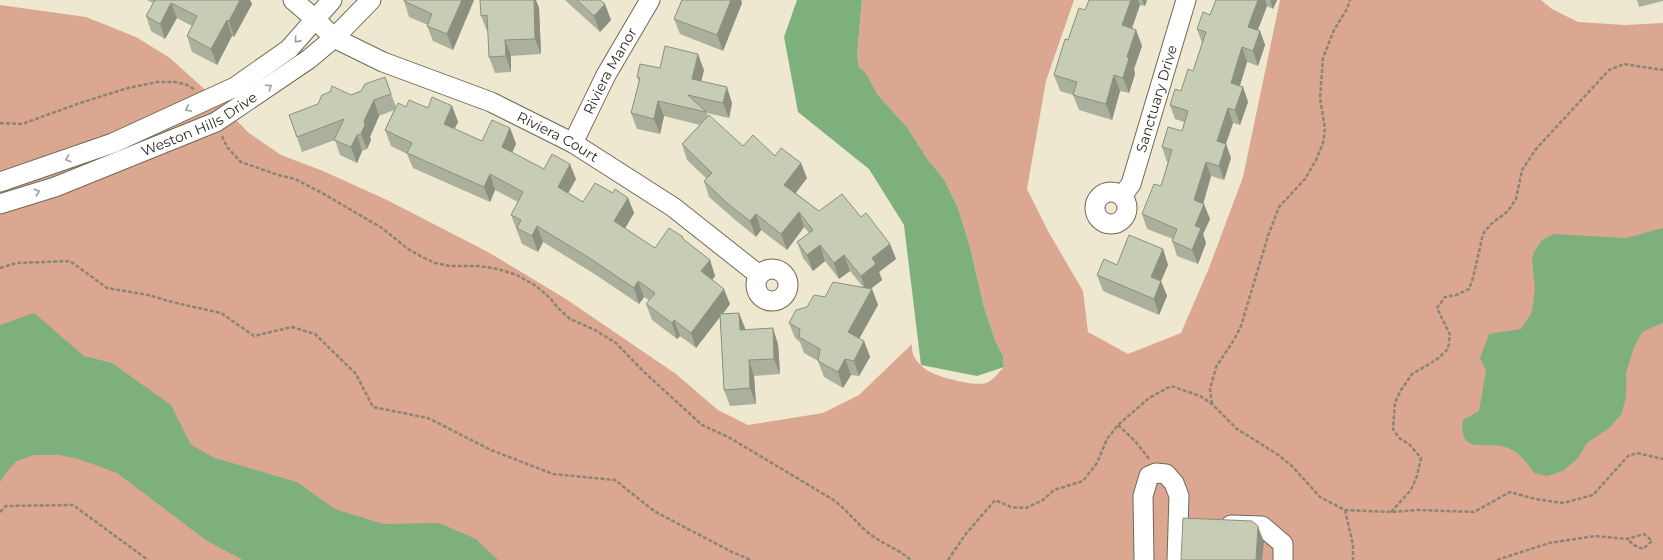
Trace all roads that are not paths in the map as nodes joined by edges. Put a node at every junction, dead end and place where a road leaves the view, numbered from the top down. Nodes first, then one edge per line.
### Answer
1 (293, 0) edge
2 (332, 0) edge
3 (371, 0) edge
4 (650, 0) edge
5 (1186, 0) edge
6 (315, 19) junction
7 (334, 38) junction
8 (573, 143) junction
9 (0, 182) edge
10 (1122, 196) dead end
11 (0, 204) edge
12 (759, 275) dead end
13 (1216, 524) edge
14 (1144, 560) edge
15 (1177, 560) edge
16 (1283, 560) edge

1 - 6 street, Riviera Court
2 - 6 street, Weston Hills Drive
3 - 7 street, Weston Hills Drive
4 - 8 street, Riviera Manor
5 - 10 street, Sanctuary Drive
6 - 7 street, Riviera Court
6 -> 9 street, Weston Hills Drive
7 - 8 street, Riviera Court
11 -> 7 street, Weston Hills Drive
8 - 12 street, Riviera Court
13 - 16 street
14 - 15 street

